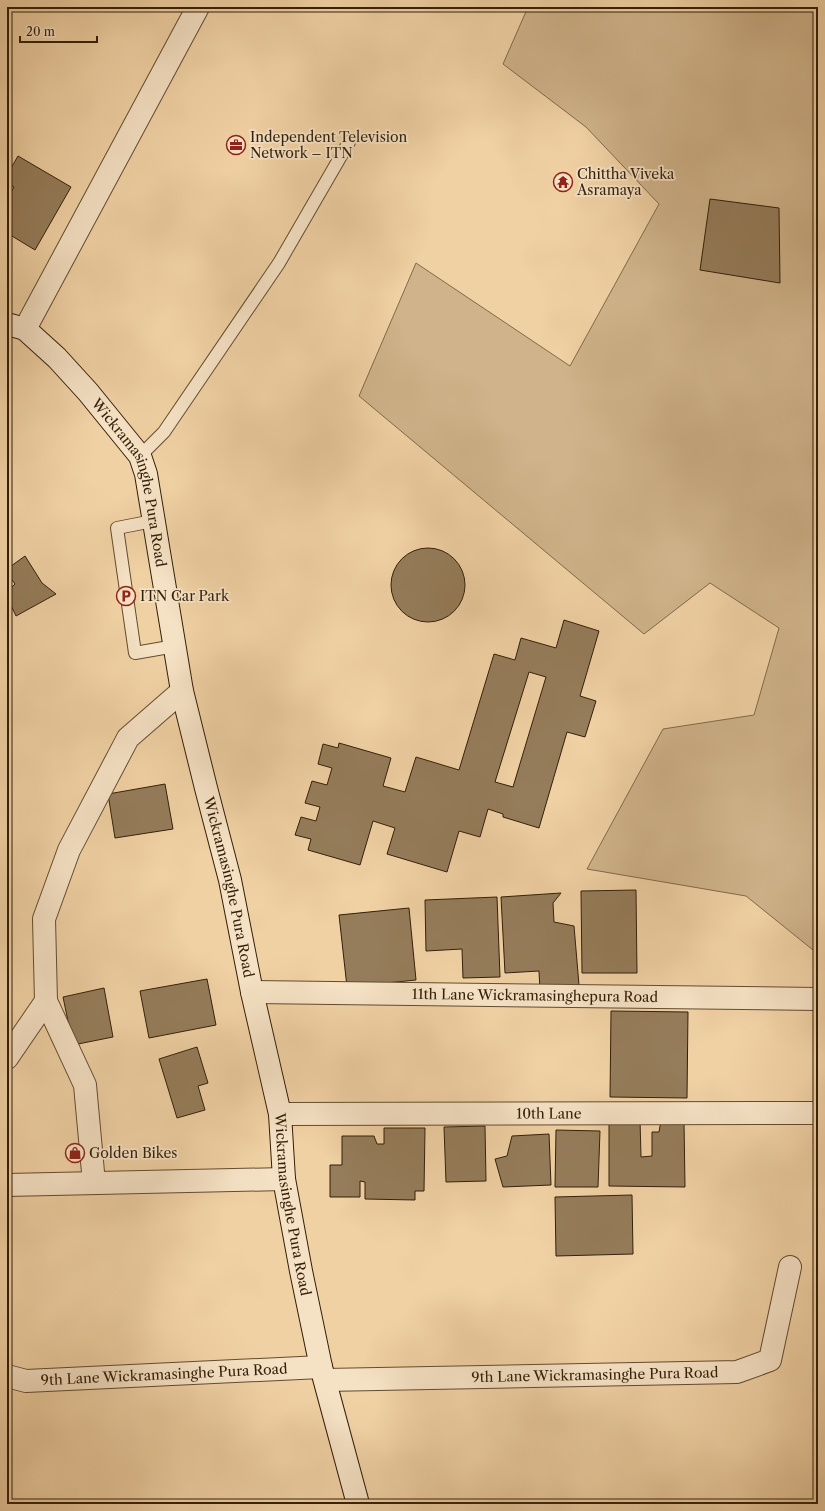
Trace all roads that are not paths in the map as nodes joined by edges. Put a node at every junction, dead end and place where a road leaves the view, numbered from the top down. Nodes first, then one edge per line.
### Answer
1 (198, 7) edge
2 (349, 142) dead end
3 (16, 327) edge
4 (140, 456) junction
5 (154, 521) junction
6 (175, 646) junction
7 (182, 691) junction
8 (252, 992) junction
9 (818, 999) edge
10 (46, 1001) junction
11 (7, 1058) edge
12 (818, 1113) edge
13 (280, 1114) junction
14 (284, 1179) junction
15 (94, 1183) junction
16 (7, 1185) edge
17 (790, 1267) dead end
18 (323, 1374) junction
19 (7, 1376) edge
20 (358, 1504) edge

1 - 3 street
2 - 4 lane
3 - 4 street, Wickramasinghe Pura Road
4 - 5 street, Wickramasinghe Pura Road
5 - 6 street, Wickramasinghe Pura Road
5 - 6 lane
6 - 7 street, Wickramasinghe Pura Road
7 - 8 street, Wickramasinghe Pura Road
7 - 10 street
8 - 9 street, 11th Lane Wickramasinghepura Road
8 - 13 street, Wickramasinghe Pura Road
10 - 11 street
10 - 15 street
12 - 13 street, 10th Lane
13 - 14 street, Wickramasinghe Pura Road
14 - 15 street
14 - 18 street, Wickramasinghe Pura Road
15 - 16 street
17 - 18 street, 9th Lane Wickramasinghe Pura Road
18 - 19 street, 9th Lane Wickramasinghe Pura Road
18 - 20 street, Wickramasinghe Pura Road

